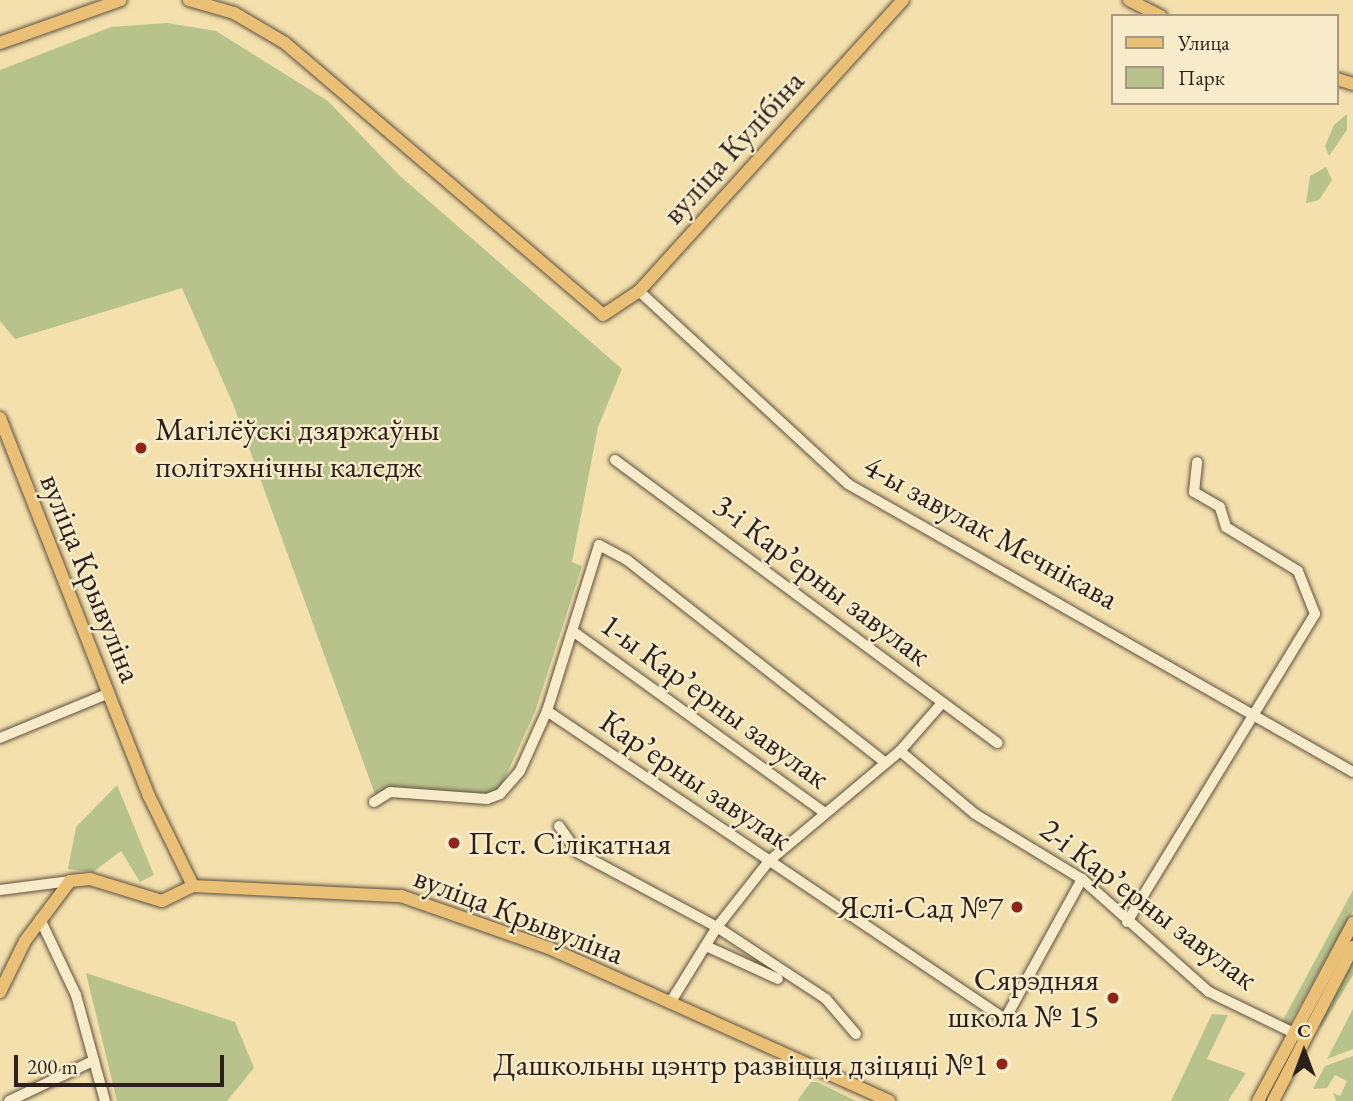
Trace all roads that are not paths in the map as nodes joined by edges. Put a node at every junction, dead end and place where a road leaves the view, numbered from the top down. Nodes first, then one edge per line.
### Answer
1 (121, 0) edge
2 (189, 0) edge
3 (903, 0) edge
4 (1129, 0) edge
5 (1157, 14) edge
6 (0, 43) edge
7 (639, 291) junction
8 (0, 418) edge
9 (615, 460) dead end
10 (1197, 461) dead end
11 (574, 632) junction
12 (109, 694) junction
13 (942, 703) junction
14 (547, 711) junction
15 (1255, 712) junction
16 (0, 738) edge
17 (998, 743) dead end
18 (900, 751) junction
19 (885, 762) junction
20 (1353, 772) edge
21 (374, 802) dead end
22 (825, 813) junction
23 (559, 826) dead end
24 (769, 861) junction
25 (1082, 879) junction
26 (70, 881) junction
27 (193, 886) junction
28 (0, 890) edge
29 (40, 919) junction
30 (1127, 922) junction
31 (1353, 923) edge
32 (717, 927) junction
33 (706, 946) junction
34 (1353, 947) edge
35 (778, 979) dead end
36 (0, 992) edge
37 (670, 1003) junction
38 (856, 1034) dead end
39 (1299, 1036) junction
40 (93, 1061) junction
41 (9, 1101) edge
42 (106, 1101) edge
43 (889, 1101) edge
44 (1258, 1101) edge
45 (1273, 1101) edge

1 - 6 main road
2 - 7 main road, вуліца Кулібіна
3 - 7 main road, вуліца Кулібіна
4 - 5 main road
7 - 15 street, 4-ы завулак Мечнікава
8 - 12 main road, вуліца Крывуліна
9 - 13 street, 3-і Карʼерны завулак
10 - 15 street
11 - 14 street
11 - 19 street
11 - 22 street, 1-ы Карʼерны завулак
12 - 16 street
12 - 27 main road, вуліца Крывуліна
13 - 17 street, 3-і Карʼерны завулак
13 - 18 street
14 - 21 street
14 - 24 street, Карʼерны завулак
15 - 20 street, 4-ы завулак Мечнікава
15 - 30 street
18 - 19 street
18 - 25 street, 2-і Карʼерны завулак
19 - 22 street
22 - 24 street
23 - 32 street
24 - 25 street, Карʼерны завулак
24 - 32 street
25 - 30 street, 2-і Карʼерны завулак
26 - 27 main road
26 - 28 street
26 - 29 main road
27 - 37 main road, вуліца Крывуліна
29 - 36 main road
29 - 40 street
30 - 39 street, 2-і Карʼерны завулак
31 - 39 main road
32 - 33 street
32 - 38 street
33 - 35 street
33 - 37 street
34 - 39 main road
37 - 43 main road, вуліца Крывуліна
39 - 44 main road
39 - 45 main road
40 - 41 street
40 - 42 street

